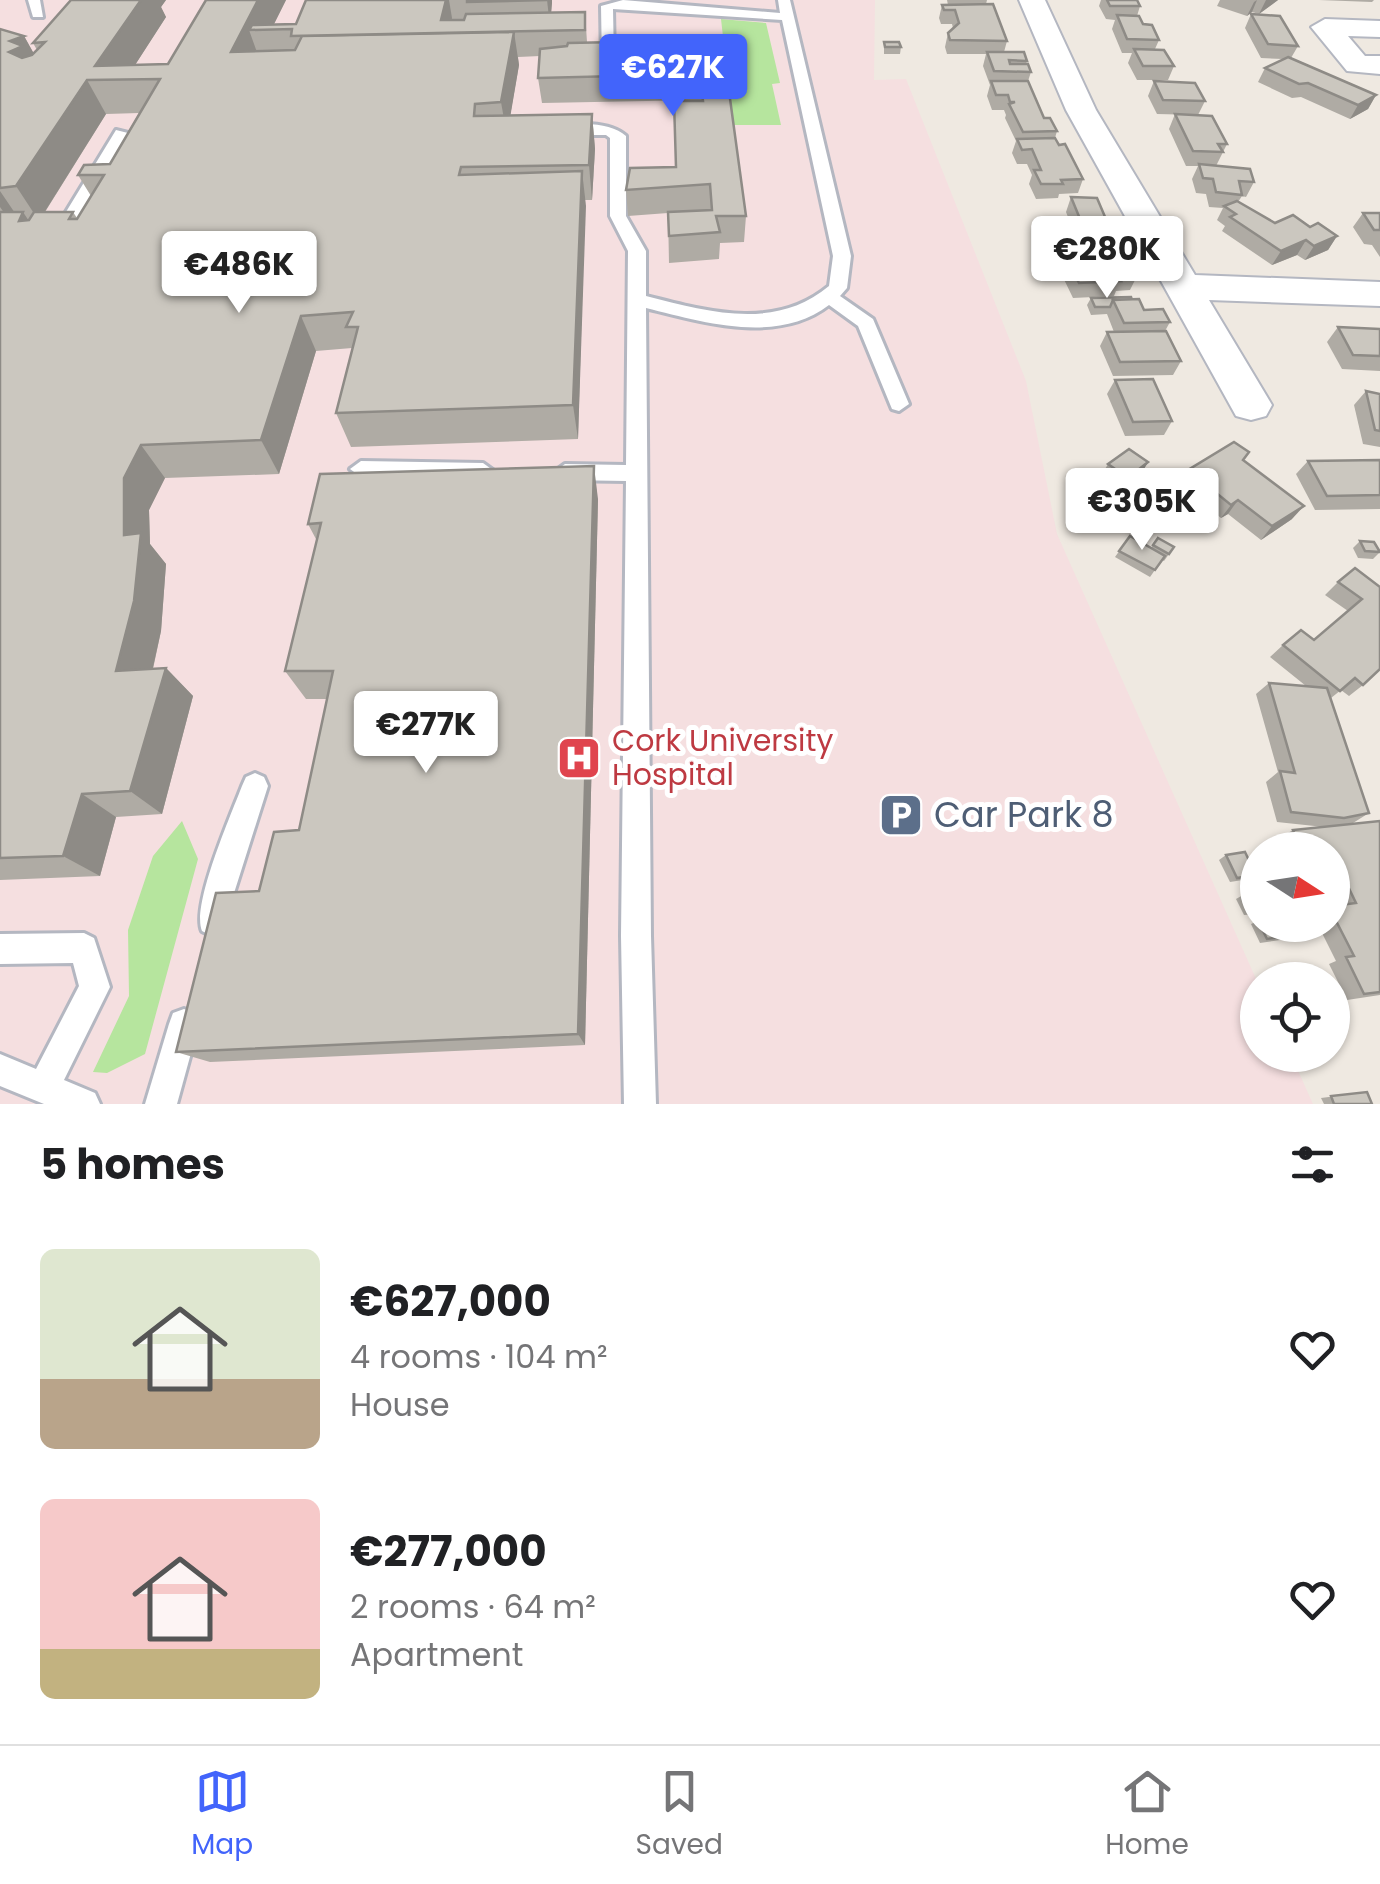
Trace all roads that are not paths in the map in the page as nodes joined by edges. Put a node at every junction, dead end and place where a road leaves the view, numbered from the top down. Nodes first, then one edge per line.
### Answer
1 (1032, 0) edge
2 (786, 8) edge
3 (1380, 29) edge
4 (606, 60) edge
5 (1380, 65) edge
6 (550, 131) edge
7 (121, 133) dead end
8 (64, 229) junction
9 (86, 234) edge
10 (0, 238) edge
11 (1186, 286) junction
12 (1380, 294) edge
13 (830, 297) junction
14 (636, 300) junction
15 (899, 404) dead end
16 (1251, 405) dead end
17 (361, 469) edge
18 (498, 471) edge
19 (537, 472) edge
20 (635, 473) junction
21 (255, 786) dead end
22 (0, 949) edge
23 (203, 955) edge
24 (193, 993) edge
25 (0, 1070) edge
26 (44, 1086) junction
27 (84, 1104) edge
28 (161, 1104) edge
29 (640, 1104) edge

1 - 11 street
2 - 4 lane
2 - 13 lane
3 - 5 street
6 - 14 lane
7 - 8 lane
8 - 9 lane
8 - 10 lane
11 - 12 street
11 - 16 street
13 - 14 lane
13 - 15 lane
14 - 20 lane
17 - 18 lane
19 - 20 lane
20 - 29 lane
21 - 23 lane
22 - 26 lane
24 - 28 lane
25 - 26 lane
26 - 27 lane

